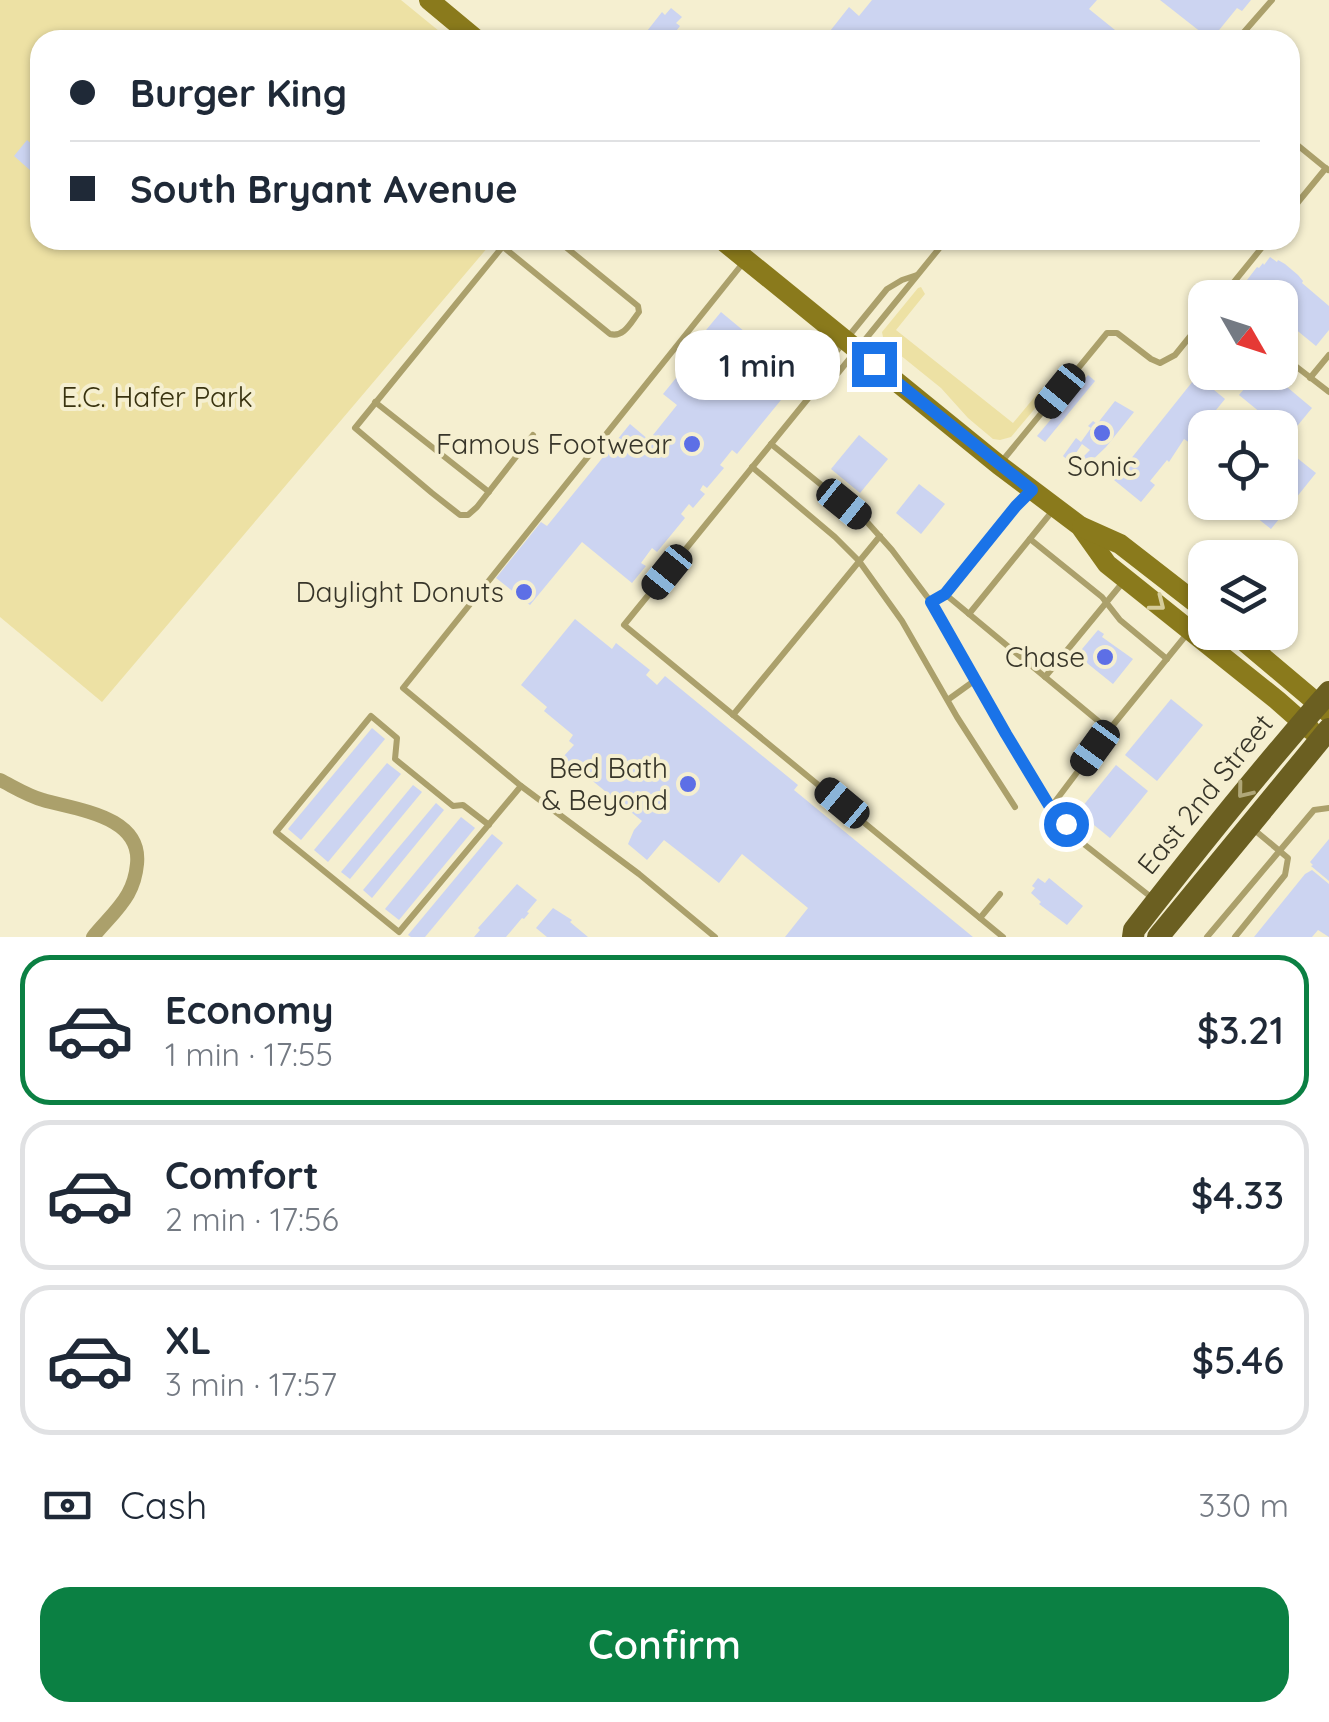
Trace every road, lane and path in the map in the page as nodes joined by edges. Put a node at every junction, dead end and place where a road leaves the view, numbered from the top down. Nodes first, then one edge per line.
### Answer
1 (429, 0) edge
2 (1272, 0) edge
3 (465, 30) edge
4 (1246, 30) edge
5 (1300, 148) edge
6 (1328, 169) edge
7 (1300, 201) edge
8 (499, 250) edge
9 (513, 250) edge
10 (569, 250) edge
11 (735, 250) edge
12 (938, 250) edge
13 (1260, 250) edge
14 (746, 259) junction
15 (917, 275) junction
16 (1236, 280) edge
17 (1188, 339) edge
18 (852, 345) junction
19 (1329, 355) edge
20 (1298, 368) edge
21 (1310, 378) junction
22 (815, 390) junction
23 (1329, 392) edge
24 (376, 402) junction
25 (533, 435) dead end
26 (771, 444) junction
27 (998, 465) junction
28 (752, 467) junction
29 (1032, 490) junction
30 (489, 492) junction
31 (1055, 508) junction
32 (1080, 526) junction
33 (880, 536) junction
34 (1030, 539) junction
35 (859, 561) junction
36 (1126, 578) junction
37 (945, 594) junction
38 (1188, 597) edge
39 (931, 602) junction
40 (1107, 602) junction
41 (970, 614) junction
42 (1188, 628) edge
43 (1188, 634) edge
44 (1215, 650) edge
45 (1256, 650) edge
46 (1168, 659) junction
47 (1045, 676) junction
48 (974, 682) junction
49 (949, 699) junction
50 (1325, 703) edge
51 (734, 715) junction
52 (1302, 722) junction
53 (1109, 730) junction
54 (1326, 738) edge
55 (0, 780) edge
56 (522, 786) junction
57 (1015, 807) dead end
58 (1050, 807) junction
59 (1329, 808) edge
60 (1248, 825) junction
61 (489, 826) junction
62 (1281, 852) junction
63 (1000, 894) dead end
64 (1156, 902) junction
65 (980, 918) junction
66 (1168, 934) edge
67 (93, 937) edge
68 (715, 937) edge
69 (1002, 937) edge
70 (1133, 937) edge
71 (1207, 937) edge
72 (1235, 937) edge

1 - 3 main road
2 - 4 lane
5 - 6 lane
6 - 7 lane
8 - 24 lane
9 - 10 lane
11 - 14 main road
12 - 15 lane
13 - 16 lane
14 - 18 main road
14 - 56 lane
15 - 18 lane
15 - 18 lane
17 - 27 lane
18 - 22 lane
18 - 22 lane
18 - 27 main road
19 - 21 lane
20 - 21 lane
21 - 23 lane
22 - 26 lane
24 - 30 lane
24 - 30 lane
25 - 30 lane
26 - 28 lane
26 - 33 lane
27 - 29 main road
28 - 35 lane
28 - 51 lane
29 - 31 main road
29 - 37 lane
31 - 32 main road
31 - 34 lane
32 - 36 main road
32 - 38 main road
33 - 35 lane
33 - 39 lane
34 - 40 lane
34 - 41 lane
35 - 49 lane
35 - 51 lane
36 - 40 lane
36 -> 42 main road
37 - 39 lane
37 - 41 lane
39 - 48 lane
40 - 46 lane
40 - 47 lane
41 - 47 lane
43 - 46 lane
44 - 52 main road
45 - 50 main road
46 - 53 lane
47 - 53 lane
48 - 49 lane
48 - 58 lane
49 - 57 lane
50 - 52 main road, East 2nd Street
51 - 65 lane
52 - 54 main road
52 -> 64 main road, East 2nd Street
53 - 58 lane
54 - 60 main road, East 2nd Street
55 - 67 street
56 - 61 lane
56 - 68 lane
58 - 64 lane
59 - 62 lane
60 - 62 lane
60 - 66 main road, East 2nd Street
61 - 61 lane
62 - 71 lane
62 - 72 lane
63 - 65 lane
64 - 70 main road, East 2nd Street
65 - 69 lane

